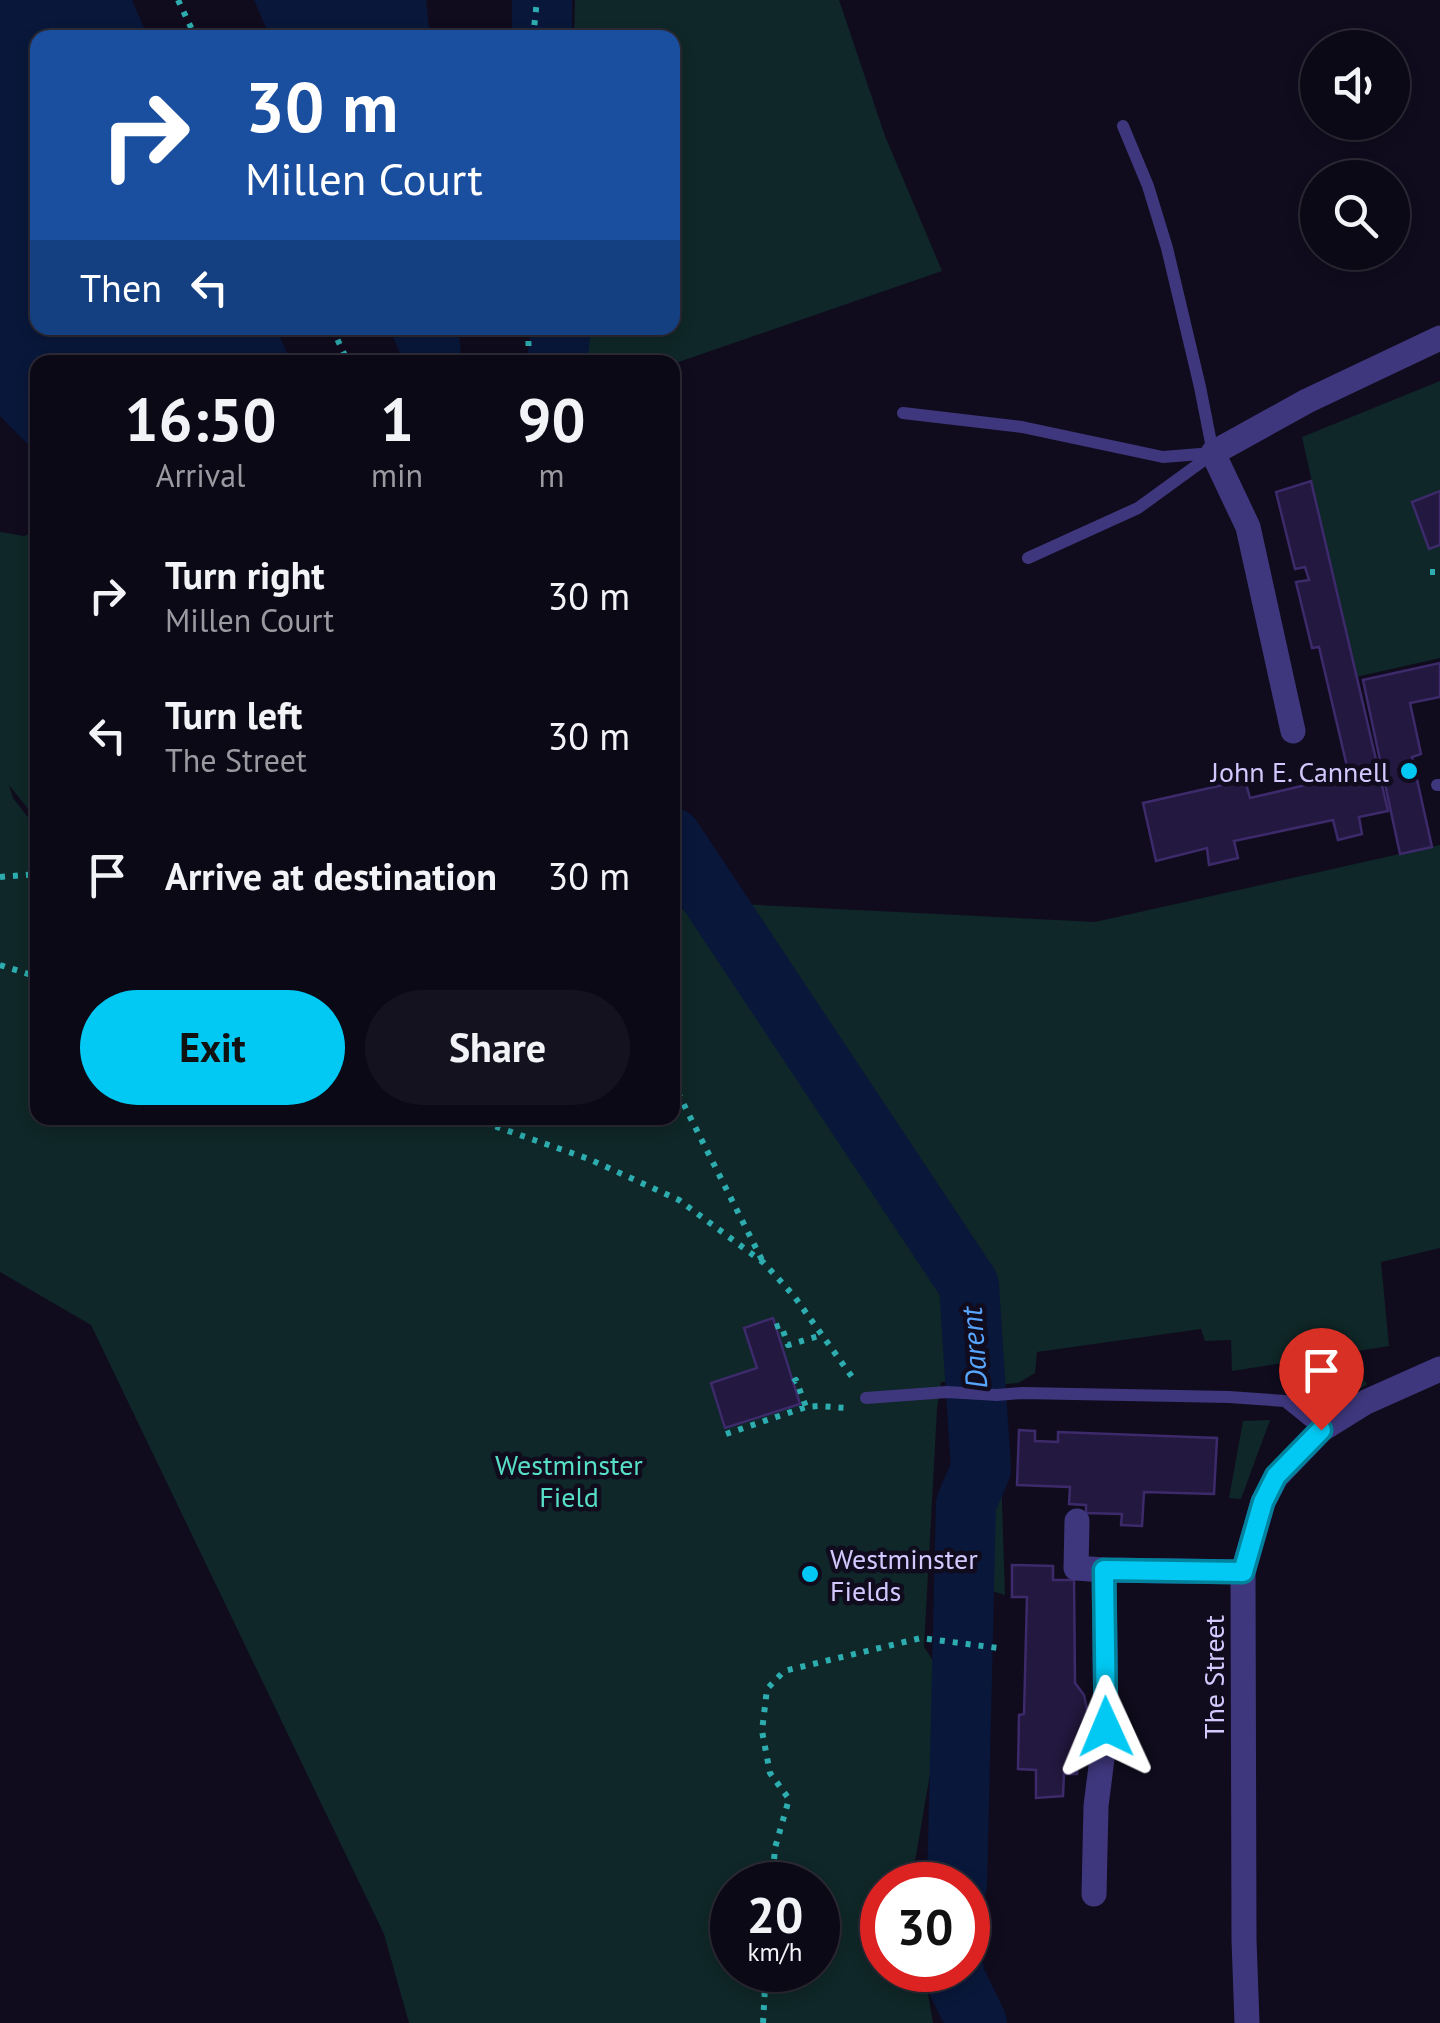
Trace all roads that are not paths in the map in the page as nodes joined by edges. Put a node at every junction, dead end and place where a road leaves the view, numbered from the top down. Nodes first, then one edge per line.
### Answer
1 (1122, 126) dead end
2 (1440, 338) edge
3 (904, 413) dead end
4 (1213, 453) junction
5 (1028, 558) dead end
6 (1294, 732) dead end
7 (1440, 1368) edge
8 (864, 1403) road end
9 (1321, 1430) junction
10 (1077, 1521) dead end
11 (1104, 1570) junction
12 (1243, 1572) junction
13 (1094, 1894) dead end
14 (1247, 2023) edge

1 - 4 lane
2 - 4 street
3 - 4 lane
4 - 5 lane
4 - 6 street
7 - 9 street, The Street
8 - 9 lane
9 - 12 street, The Street
10 - 11 street
11 - 12 street
11 - 13 street
12 - 14 street, The Street

